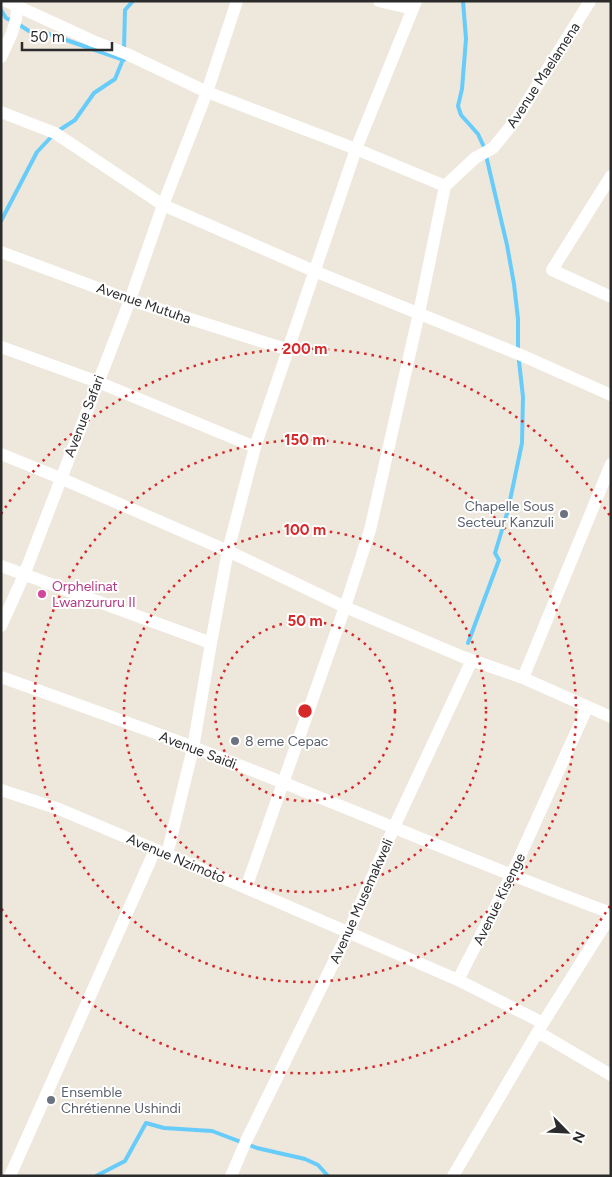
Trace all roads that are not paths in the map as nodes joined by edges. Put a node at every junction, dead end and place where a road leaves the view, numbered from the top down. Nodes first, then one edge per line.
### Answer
1 (237, 1) edge
2 (379, 1) edge
3 (590, 1) edge
4 (14, 2) edge
5 (414, 5) edge
6 (1, 57) edge
7 (207, 92) junction
8 (1, 112) edge
9 (356, 149) junction
10 (611, 176) edge
11 (445, 186) junction
12 (163, 205) junction
13 (1, 252) edge
14 (314, 271) junction
15 (608, 296) dead end
16 (130, 300) junction
17 (419, 313) junction
18 (1, 347) edge
19 (289, 350) junction
20 (98, 382) junction
21 (611, 395) edge
22 (255, 447) junction
23 (1, 454) edge
24 (611, 464) edge
25 (60, 478) junction
26 (228, 551) junction
27 (1, 566) edge
28 (24, 574) junction
29 (345, 606) junction
30 (1, 626) edge
31 (211, 643) junction
32 (472, 660) junction
33 (1, 677) edge
34 (523, 678) junction
35 (587, 708) junction
36 (611, 717) edge
37 (193, 748) junction
38 (283, 784) junction
39 (1, 790) edge
40 (394, 827) junction
41 (155, 850) junction
42 (167, 855) junction
43 (511, 876) junction
44 (246, 888) junction
45 (611, 914) edge
46 (348, 933) junction
47 (458, 980) junction
48 (540, 1027) junction
49 (611, 1075) edge
50 (10, 1176) edge
51 (231, 1176) edge
52 (453, 1176) edge

1 - 7 street, Avenue Safari
2 - 5 street
3 - 11 street, Avenue Maelamena
4 - 6 street
4 - 7 street
5 - 9 street
7 - 9 street
7 - 12 street, Avenue Safari
8 - 12 street
9 - 11 street
9 - 14 street
10 - 15 street
11 - 17 street
12 - 14 street
12 - 16 street, Avenue Safari
13 - 16 street, Avenue Mutuha
14 - 17 street
14 - 19 street
16 - 19 street, Avenue Mutuha
16 - 20 street, Avenue Safari
17 - 21 street
17 - 29 street
18 - 20 street
19 - 22 street
20 - 22 street
20 - 25 street, Avenue Safari
22 - 26 street
23 - 25 street
24 - 34 street
25 - 26 street
25 - 28 street, Avenue Safari
26 - 29 street
26 - 31 street
27 - 28 street
28 - 30 street, Avenue Safari
28 - 31 street
29 - 32 street
29 - 38 street
31 - 37 street
32 - 34 street
32 - 40 street, Avenue Musemakweli
33 - 37 street, Avenue Saidi
34 - 35 street
35 - 36 street
35 - 43 street, Avenue Kisenge
37 - 38 street, Avenue Saidi
37 - 42 street
38 - 40 street, Avenue Saidi
38 - 44 street
39 - 41 street, Avenue Nzimoto
40 - 43 street, Avenue Saidi
40 - 46 street, Avenue Musemakweli
41 - 42 street, Avenue Nzimoto
41 - 50 street
42 - 44 street, Avenue Nzimoto
43 - 45 street, Avenue Saidi
43 - 47 street, Avenue Kisenge
44 - 46 street, Avenue Nzimoto
45 - 48 street
46 - 47 street
46 - 51 street, Avenue Musemakweli
47 - 48 street
48 - 49 street
48 - 52 street

